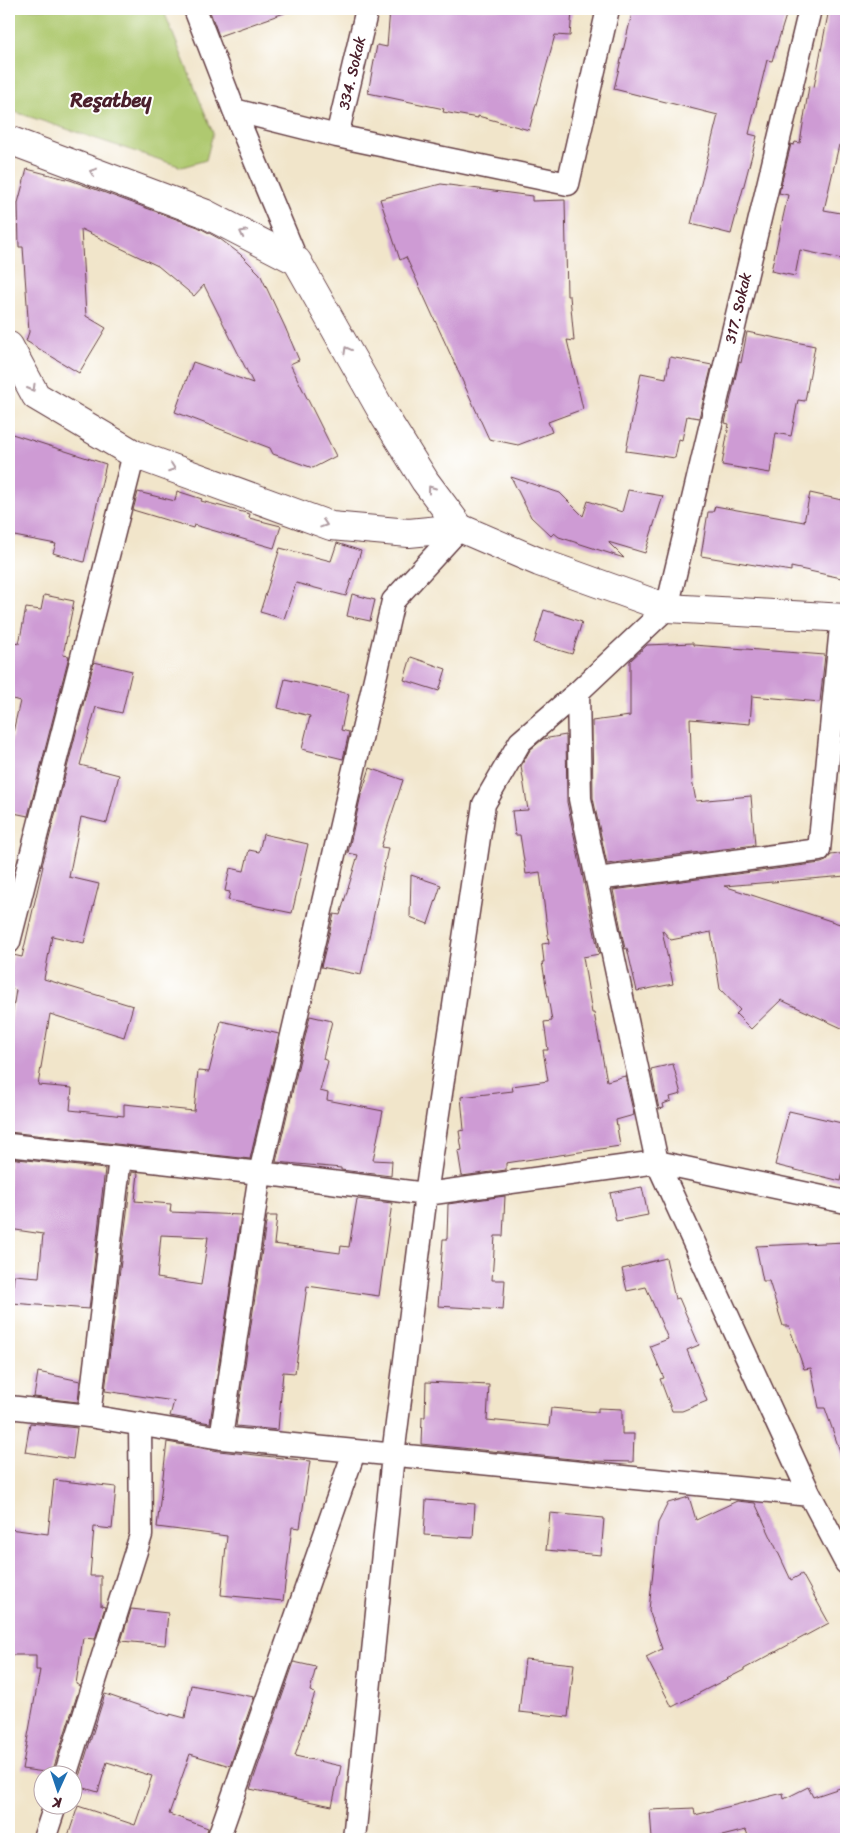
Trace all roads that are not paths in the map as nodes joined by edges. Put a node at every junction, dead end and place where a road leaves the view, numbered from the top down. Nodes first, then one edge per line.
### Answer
1 (195, 9) edge
2 (367, 9) edge
3 (608, 9) edge
4 (810, 9) edge
5 (234, 110) junction
6 (337, 136) junction
7 (9, 140) edge
8 (298, 261) junction
9 (9, 346) edge
10 (134, 454) junction
11 (460, 528) junction
12 (667, 608) junction
13 (844, 618) edge
14 (578, 692) junction
15 (597, 879) junction
16 (9, 942) edge
17 (9, 1145) edge
18 (120, 1158) junction
19 (658, 1162) junction
20 (260, 1173) junction
21 (426, 1194) junction
22 (846, 1202) edge
23 (9, 1407) edge
24 (89, 1416) junction
25 (140, 1424) junction
26 (221, 1438) junction
27 (354, 1452) junction
28 (393, 1455) junction
29 (810, 1495) junction
30 (837, 1526) edge
31 (846, 1563) edge
32 (68, 1766) edge
33 (52, 1816) edge
34 (44, 1839) edge
35 (218, 1839) edge
36 (354, 1839) edge

1 - 5 street
2 - 6 street, 334. Sokak
3 - 6 street
4 - 12 street, 317. Sokak
5 - 6 street
5 - 8 street
8 -> 7 main road
11 -> 8 main road
9 -> 10 main road
10 -> 11 main road
10 - 16 street
11 - 12 main road
11 - 20 street
12 - 13 main road
12 - 14 street
13 - 15 street
14 - 15 street
14 - 21 street
15 - 19 street
17 - 18 street
18 - 20 street
18 - 24 street
19 - 21 street
19 - 22 street
19 - 29 street
20 - 21 street
20 - 26 street
21 - 28 street
23 - 24 street
24 - 25 street
25 - 26 street
25 - 32 street
26 - 27 street
27 - 28 street
27 - 35 street
28 - 29 street
28 - 36 street
29 - 30 street
30 - 31 street
33 - 34 street

